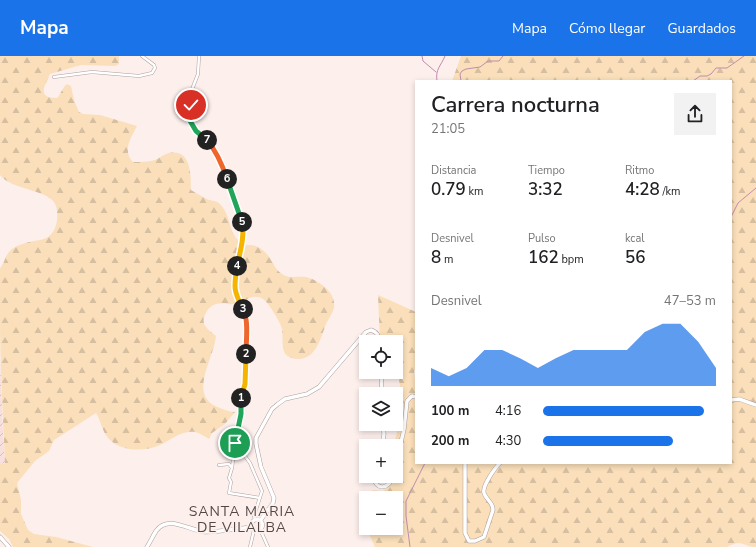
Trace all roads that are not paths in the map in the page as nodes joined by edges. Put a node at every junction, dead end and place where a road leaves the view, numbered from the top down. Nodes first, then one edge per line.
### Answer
1 (142, 56) edge
2 (199, 56) edge
3 (54, 77) dead end
4 (363, 335) edge
5 (378, 335) edge
6 (359, 340) edge
7 (415, 397) edge
8 (732, 400) edge
9 (756, 405) edge
10 (402, 439) edge
11 (235, 443) junction
12 (465, 464) edge
13 (499, 464) edge
14 (219, 465) dead end
15 (232, 468) junction
16 (375, 483) edge
17 (390, 483) edge
18 (260, 498) junction
19 (255, 520) junction
20 (260, 521) junction
21 (253, 529) junction
22 (260, 529) junction
23 (0, 537) edge
24 (10, 547) edge
25 (147, 547) edge
26 (250, 547) edge
27 (268, 547) edge

1 - 3 street
2 - 11 street
4 - 5 street
6 - 20 street
7 - 10 street
8 - 9 street
11 - 15 street
11 - 18 street
12 - 13 street
14 - 15 street
15 - 18 street
16 - 17 street
18 - 19 street
19 - 20 street
19 - 21 street
20 - 22 street
21 - 22 street
21 - 25 street
21 - 26 street
22 - 27 street
23 - 24 street

